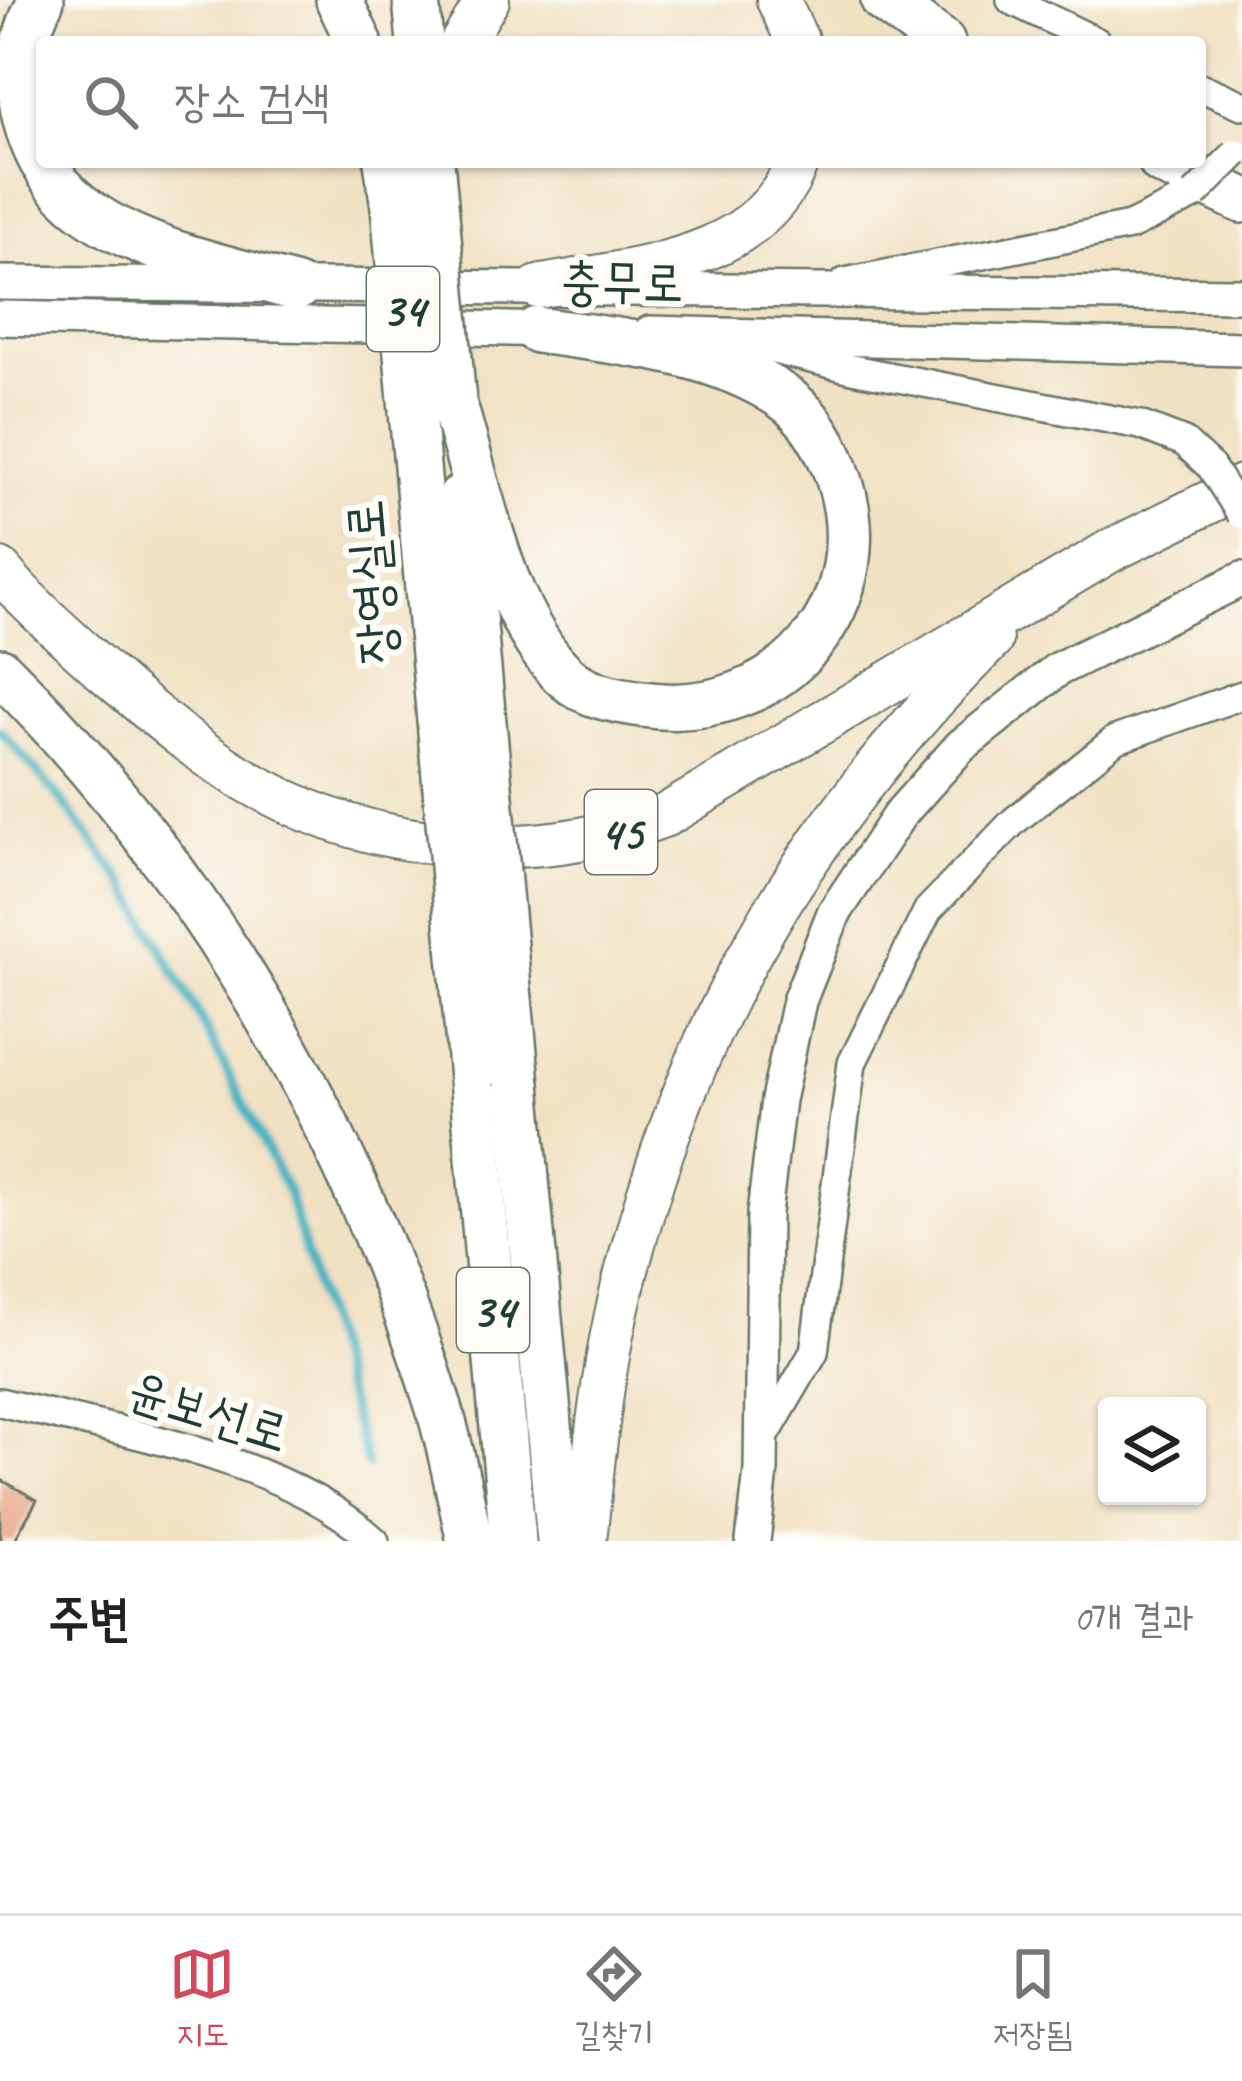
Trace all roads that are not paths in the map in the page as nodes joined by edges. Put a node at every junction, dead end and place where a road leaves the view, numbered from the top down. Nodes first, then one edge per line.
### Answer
1 (41, 0) edge
2 (339, 0) edge
3 (375, 0) edge
4 (416, 0) edge
5 (488, 0) edge
6 (778, 0) edge
7 (884, 0) edge
8 (1011, 0) edge
9 (356, 36) edge
10 (378, 36) edge
11 (419, 36) edge
12 (466, 36) edge
13 (796, 36) edge
14 (934, 36) edge
15 (1085, 36) edge
16 (1206, 90) edge
17 (1242, 105) edge
18 (1239, 143) edge
19 (36, 147) edge
20 (47, 168) edge
21 (794, 168) edge
22 (1175, 168) edge
23 (413, 176) edge
24 (1242, 200) edge
25 (0, 284) edge
26 (296, 288) junction
27 (797, 291) junction
28 (1242, 295) edge
29 (537, 308) junction
30 (0, 318) edge
31 (709, 334) junction
32 (1242, 349) edge
33 (433, 406) junction
34 (1227, 476) edge
35 (1242, 514) edge
36 (1110, 551) junction
37 (0, 570) edge
38 (1242, 579) edge
39 (0, 670) edge
40 (1242, 695) edge
41 (463, 738) junction
42 (0, 1402) edge
43 (762, 1441) junction
44 (375, 1541) edge
45 (470, 1541) edge
46 (513, 1541) edge
47 (560, 1541) edge
48 (585, 1541) edge
49 (753, 1541) edge

1 - 19 highway
2 - 9 highway
3 - 10 highway
4 - 11 highway
5 - 12 main road
6 - 13 main road
7 - 14 highway
8 - 15 street
16 - 17 street
18 - 27 street, bridge
20 - 26 highway
21 - 29 main road
22 - 24 highway
23 - 33 highway, 34, bridge
25 - 26 street, 충무로
26 - 29 street, 충무로
27 - 28 street, 충무로
27 - 29 street, 충무로
29 - 30 street, 충무로
29 - 31 street, 충무로
29 - 33 highway
31 - 32 street, 충무로
31 - 34 street
33 - 41 highway, 장영실로 / 34
34 - 35 street, bridge
34 - 36 main road, 45
36 - 37 main road, 45
36 - 48 main road
38 - 43 street
39 - 45 highway
40 - 43 street
41 - 46 highway, 34, bridge
41 - 47 highway, 34, bridge
42 - 44 street, 윤보선로
43 - 49 street

